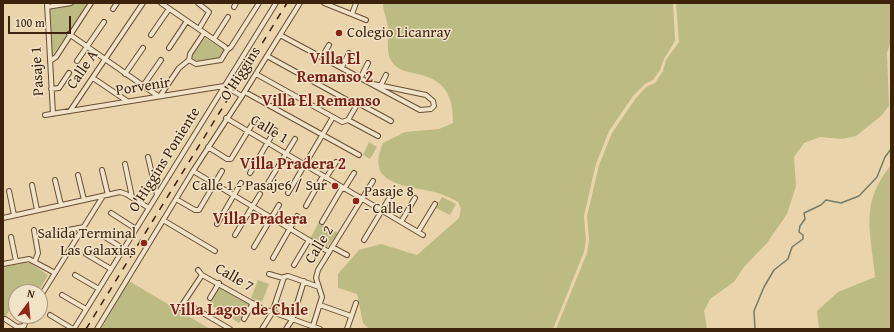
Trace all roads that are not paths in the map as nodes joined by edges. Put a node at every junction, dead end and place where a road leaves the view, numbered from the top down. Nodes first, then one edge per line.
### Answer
1 (71, 3) edge
2 (91, 3) edge
3 (117, 3) edge
4 (143, 3) edge
5 (160, 3) edge
6 (198, 3) edge
7 (259, 3) edge
8 (276, 3) edge
9 (300, 3) edge
10 (324, 3) edge
11 (356, 3) edge
12 (331, 4) edge
13 (47, 5) edge
14 (113, 9) dead end
15 (169, 9) junction
16 (352, 14) junction
17 (228, 17) dead end
18 (366, 20) dead end
19 (187, 21) junction
20 (104, 22) dead end
21 (199, 29) junction
22 (204, 33) junction
23 (69, 34) junction
24 (151, 35) dead end
25 (280, 35) junction
26 (214, 40) junction
27 (329, 45) dead end
28 (87, 47) junction
29 (143, 48) dead end
30 (169, 48) dead end
31 (227, 50) junction
32 (349, 54) dead end
33 (267, 56) junction
34 (322, 57) junction
35 (105, 59) junction
36 (160, 60) dead end
37 (189, 60) junction
38 (50, 61) junction
39 (77, 61) dead end
40 (368, 63) dead end
41 (342, 67) junction
42 (69, 73) dead end
43 (126, 74) junction
44 (256, 74) junction
45 (386, 75) dead end
46 (361, 77) junction
47 (93, 78) junction
48 (373, 84) junction
49 (381, 85) junction
50 (143, 86) junction
51 (224, 86) junction
52 (51, 89) junction
53 (244, 94) junction
54 (159, 96) junction
55 (127, 102) junction
56 (357, 104) junction
57 (70, 111) junction
58 (53, 114) junction
59 (45, 115) dead end
60 (333, 117) junction
61 (226, 118) junction
62 (256, 118) dead end
63 (348, 120) junction
64 (391, 121) dead end
65 (275, 130) dead end
66 (248, 132) junction
67 (323, 135) junction
68 (378, 136) dead end
69 (295, 140) dead end
70 (267, 143) junction
71 (208, 147) junction
72 (286, 154) junction
73 (359, 155) dead end
74 (148, 157) dead end
75 (336, 162) dead end
76 (125, 164) dead end
77 (305, 166) junction
78 (102, 170) dead end
79 (193, 171) junction
80 (222, 171) dead end
81 (250, 172) dead end
82 (354, 173) dead end
83 (78, 175) dead end
84 (325, 177) junction
85 (55, 180) dead end
86 (373, 182) dead end
87 (240, 183) dead end
88 (268, 183) dead end
89 (214, 184) junction
90 (32, 185) dead end
91 (343, 188) junction
92 (9, 191) dead end
93 (392, 192) dead end
94 (288, 193) dead end
95 (260, 194) dead end
96 (105, 195) junction
97 (157, 195) junction
98 (233, 196) junction
99 (132, 197) junction
100 (415, 198) dead end
101 (176, 199) junction
102 (362, 199) junction
103 (84, 200) junction
104 (435, 204) dead end
105 (61, 205) junction
106 (279, 205) dead end
107 (306, 206) dead end
108 (252, 207) junction
109 (149, 208) junction
110 (37, 210) junction
111 (381, 211) junction
112 (111, 213) dead end
113 (14, 215) junction
114 (297, 216) dead end
115 (3, 218) edge
116 (271, 218) junction
117 (163, 220) junction
118 (322, 222) dead end
119 (401, 222) junction
120 (216, 224) dead end
121 (84, 227) junction
122 (136, 229) junction
123 (290, 229) junction
124 (34, 230) dead end
125 (52, 233) dead end
126 (100, 234) dead end
127 (235, 236) dead end
128 (11, 237) dead end
129 (309, 240) junction
130 (364, 240) dead end
131 (332, 246) junction
132 (254, 247) dead end
133 (124, 249) junction
134 (215, 251) dead end
135 (329, 252) junction
136 (86, 254) dead end
137 (347, 255) dead end
138 (273, 258) dead end
139 (16, 261) junction
140 (35, 261) junction
141 (3, 264) edge
142 (294, 265) dead end
143 (111, 269) junction
144 (198, 270) dead end
145 (55, 273) junction
146 (269, 274) dead end
147 (75, 275) dead end
148 (202, 275) junction
149 (283, 278) junction
150 (304, 281) junction
151 (219, 283) junction
152 (48, 284) edge
153 (319, 287) junction
154 (99, 290) junction
155 (62, 295) dead end
156 (210, 298) dead end
157 (184, 302) junction
158 (356, 303) dead end
159 (253, 304) junction
160 (320, 305) junction
161 (180, 308) dead end
162 (86, 309) junction
163 (272, 313) junction
164 (50, 315) dead end
165 (351, 316) junction
166 (4, 319) dead end
167 (244, 319) dead end
168 (292, 320) junction
169 (13, 327) edge
170 (24, 328) edge
171 (312, 328) edge
172 (74, 329) edge
173 (97, 329) edge
174 (230, 329) edge
175 (262, 329) edge
176 (286, 329) edge
177 (320, 329) edge
178 (347, 329) edge

1 - 13 street
2 - 23 street
3 - 14 street
4 - 35 street, Calle A
5 - 15 street
6 - 21 street
7 - 31 street
8 - 51 street, O'Higgins Poniente
9 - 25 street, O'Higgins
10 - 12 street
11 - 16 street
12 - 16 street
13 - 38 street, Pasaje 1
15 - 19 street
15 - 24 street
16 - 18 street
17 - 26 street
19 - 21 street
19 - 30 street
20 - 28 street
21 - 22 street
22 - 26 street
22 - 37 street
23 - 28 street
23 - 38 street
25 - 33 street, O'Higgins
25 - 34 street
26 - 31 street
27 - 34 street
28 - 35 street
28 - 39 street
29 - 43 street
31 - 37 street
32 - 41 street
33 - 44 street, O'Higgins
33 - 56 street
34 - 41 street
35 - 43 street
35 - 47 street, Calle A
36 - 50 street
37 - 54 street
38 - 52 street, Pasaje 1
40 - 46 street
41 - 46 street
42 - 52 street
43 - 50 street
44 - 53 street, O'Higgins
44 - 60 street
45 - 49 street
46 - 48 street
47 - 55 street
47 - 57 street, Calle A
48 - 49 street
48 - 49 street
50 - 54 street
51 - 53 street
51 - 54 street, Porvenir
51 - 97 street, O'Higgins Poniente
52 - 58 street, Pasaje 1
53 - 61 street, O'Higgins
53 - 67 street
54 - 55 street, Porvenir
55 - 57 street, Porvenir
56 - 63 street
56 - 64 street
57 - 58 street, Porvenir
58 - 59 street, Porvenir
60 - 63 street
60 - 67 street
61 - 66 street, Calle 1
61 - 71 street, O'Higgins
62 - 66 street
63 - 68 street
65 - 70 street
66 - 70 street, Calle 1
66 - 71 street
67 - 73 street
67 - 77 street
69 - 72 street
70 - 72 street, Calle 1
70 - 81 street
71 - 79 street, O'Higgins
72 - 77 street, Calle 1
72 - 88 street
74 - 97 street
75 - 84 street
76 - 99 street
77 - 84 street, Calle 1
77 - 94 street
78 - 96 street
79 - 89 street
79 - 101 street, O'Higgins
80 - 89 street
82 - 91 street
83 - 103 street
84 - 91 street, Calle 1
84 - 107 street
85 - 105 street
86 - 102 street, Calle 2
87 - 98 street
89 - 98 street
89 - 101 street
90 - 110 street
91 - 102 street, Calle 1
91 - 118 street
92 - 113 street
93 - 111 street
95 - 108 street
96 - 99 street
96 - 103 street
96 - 121 street
97 - 109 street, O'Higgins Poniente
98 - 108 street
98 - 120 street
99 - 109 street
100 - 119 street
101 - 117 street, O'Higgins
102 - 111 street, Calle 1
102 - 131 street, Calle 2
103 - 105 street
104 - 119 street, Calle 1
105 - 110 street
106 - 116 street
108 - 116 street
108 - 127 street
109 - 122 street, O'Higgins Poniente
110 - 113 street
111 - 119 street, Calle 1
111 - 130 street
112 - 122 street
113 - 115 street
114 - 123 street
116 - 123 street
116 - 132 street
117 - 134 street
117 - 173 street, O'Higgins
121 - 125 street
121 - 145 street
122 - 133 street, O'Higgins Poniente
123 - 129 street
123 - 138 street
124 - 140 street
126 - 133 street
128 - 139 street
129 - 135 street
129 - 142 street
131 - 135 street, Calle 2
131 - 137 street
133 - 143 street, O'Higgins Poniente
135 - 153 street, Calle 2
136 - 143 street
139 - 140 street
139 - 141 street
140 - 145 street
143 - 154 street, O'Higgins Poniente
144 - 148 street, Calle 7
145 - 152 street
146 - 149 street
147 - 154 street
148 - 151 street, Calle 7
148 - 157 street, Calle 7
149 - 150 street
149 - 163 street
150 - 153 street
150 - 168 street
151 - 156 street
151 - 159 street, Calle 7
153 - 160 street, Calle 2
154 - 162 street, O'Higgins Poniente
155 - 162 street
157 - 161 street, Calle 7
157 - 174 street
158 - 165 street
159 - 163 street, Calle 7
159 - 167 street
160 - 165 street
160 - 171 street, Calle 2
162 - 172 street, O'Higgins Poniente
163 - 168 street, Calle 7
163 - 175 street
164 - 172 street
165 - 178 street
166 - 169 street
168 - 171 street, Calle 7
168 - 176 street
169 - 170 street
171 - 177 street, Calle 7

